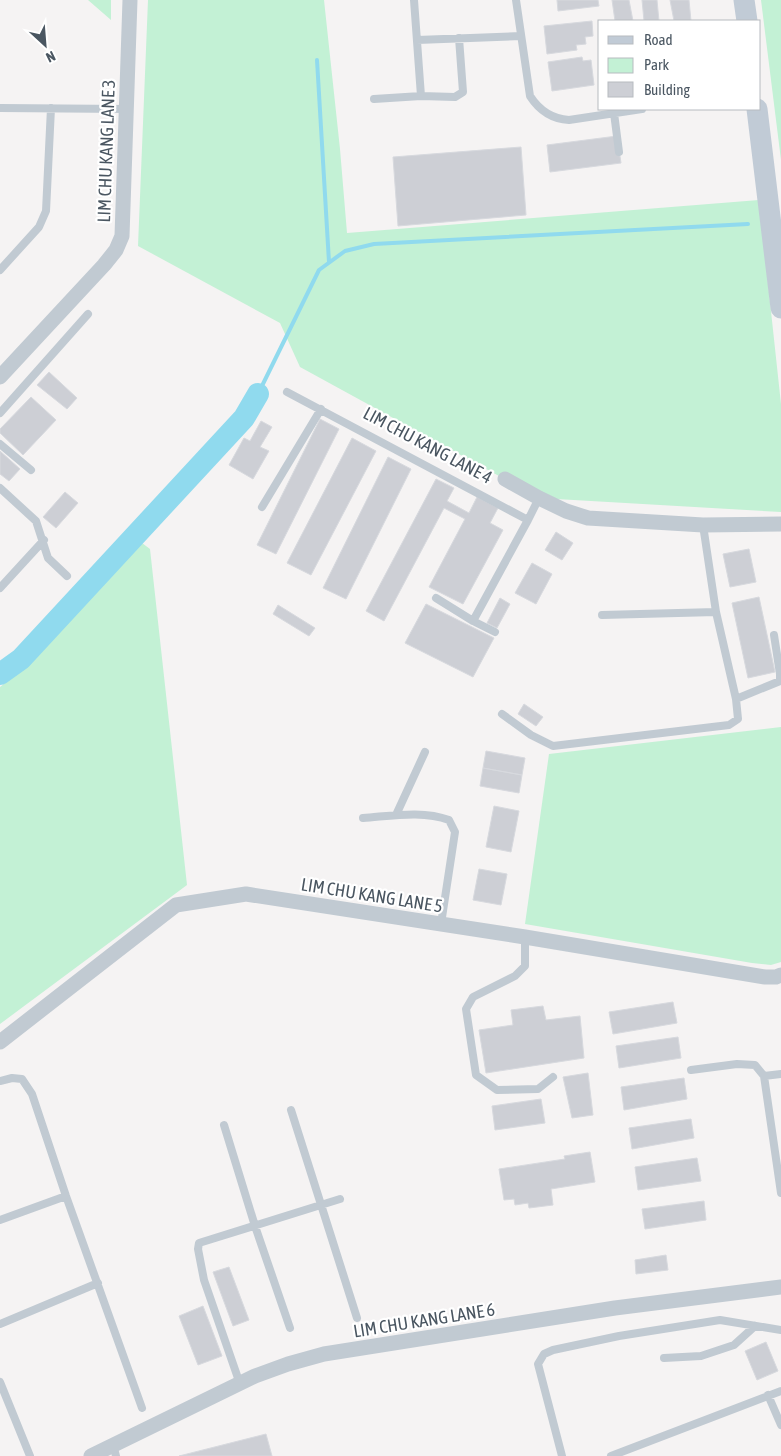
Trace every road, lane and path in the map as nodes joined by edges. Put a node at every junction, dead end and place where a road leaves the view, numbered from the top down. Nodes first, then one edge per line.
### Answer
1 (130, 0) edge
2 (414, 0) edge
3 (516, 0) edge
4 (744, 0) edge
5 (747, 20) edge
6 (521, 36) junction
7 (459, 38) junction
8 (417, 40) junction
9 (421, 96) junction
10 (374, 99) dead end
11 (0, 108) edge
12 (51, 108) junction
13 (126, 110) junction
14 (635, 110) edge
15 (757, 110) edge
16 (614, 113) junction
17 (619, 152) dead end
18 (0, 270) edge
19 (781, 308) edge
20 (88, 314) dead end
21 (0, 377) edge
22 (288, 392) dead end
23 (321, 409) junction
24 (1, 411) edge
25 (0, 444) edge
26 (31, 470) dead end
27 (505, 479) dead end
28 (0, 488) edge
29 (538, 498) junction
30 (262, 507) dead end
31 (528, 520) junction
32 (781, 524) edge
33 (704, 525) junction
34 (44, 540) junction
35 (67, 576) dead end
36 (0, 588) edge
37 (436, 598) dead end
38 (716, 612) junction
39 (602, 615) dead end
40 (473, 621) junction
41 (495, 632) dead end
42 (774, 635) dead end
43 (736, 699) junction
44 (502, 714) dead end
45 (424, 752) dead end
46 (396, 815) junction
47 (363, 818) dead end
48 (441, 924) junction
49 (525, 937) junction
50 (781, 975) edge
51 (0, 1042) edge
52 (691, 1070) dead end
53 (781, 1074) edge
54 (764, 1076) junction
55 (553, 1077) dead end
56 (0, 1081) edge
57 (291, 1110) dead end
58 (224, 1125) dead end
59 (781, 1193) edge
60 (66, 1196) junction
61 (340, 1199) dead end
62 (320, 1205) junction
63 (0, 1220) edge
64 (255, 1226) junction
65 (98, 1283) junction
66 (781, 1287) edge
67 (357, 1318) dead end
68 (0, 1324) edge
69 (755, 1326) junction
70 (290, 1328) dead end
71 (781, 1330) edge
72 (664, 1358) dead end
73 (0, 1382) edge
74 (240, 1384) junction
75 (781, 1391) edge
76 (768, 1395) junction
77 (142, 1408) dead end
78 (781, 1425) edge
79 (115, 1451) edge
80 (30, 1456) edge
81 (91, 1456) edge
82 (562, 1456) edge
83 (611, 1456) edge

1 - 13 street, LIM CHU KANG LANE 3
2 - 8 lane
3 - 6 lane
4 - 5 main road
6 - 7 lane
6 - 16 lane
7 - 8 lane
7 - 9 lane
8 - 9 lane
9 - 10 lane
11 - 12 lane
12 - 13 lane
12 - 18 lane
13 - 21 street, LIM CHU KANG LANE 3
14 - 16 lane
15 - 19 main road
16 - 17 lane
20 - 24 lane
22 - 23 lane, LIM CHU KANG LANE 4
23 - 30 lane
23 - 31 lane, LIM CHU KANG LANE 4
25 - 26 lane
27 - 29 street, LIM CHU KANG LANE 4
28 - 34 lane
29 - 31 lane
29 - 33 street, LIM CHU KANG LANE 4
31 - 40 lane
32 - 33 street, LIM CHU KANG LANE 4
33 - 38 lane
34 - 35 lane
34 - 36 lane
37 - 40 lane
38 - 39 lane
38 - 43 lane
40 - 41 lane
42 - 43 lane
43 - 44 lane
45 - 46 lane
46 - 47 lane
46 - 48 lane
48 - 49 street, LIM CHU KANG LANE 5
48 - 51 street, LIM CHU KANG LANE 5
49 - 50 street, LIM CHU KANG LANE 5
49 - 55 lane
52 - 54 lane
53 - 54 lane
54 - 59 lane
56 - 60 lane
57 - 62 lane
58 - 64 lane
60 - 63 lane
60 - 65 lane
61 - 62 lane
62 - 64 lane
62 - 67 lane
64 - 70 lane
64 - 74 lane
65 - 68 lane
65 - 77 lane
66 - 74 street, LIM CHU KANG LANE 6
69 - 71 lane
69 - 72 lane
69 - 82 lane
73 - 80 lane
74 - 79 street, LIM CHU KANG LANE 6
75 - 76 lane
76 - 78 lane
76 - 83 lane
79 - 81 street, LIM CHU KANG LANE 6

